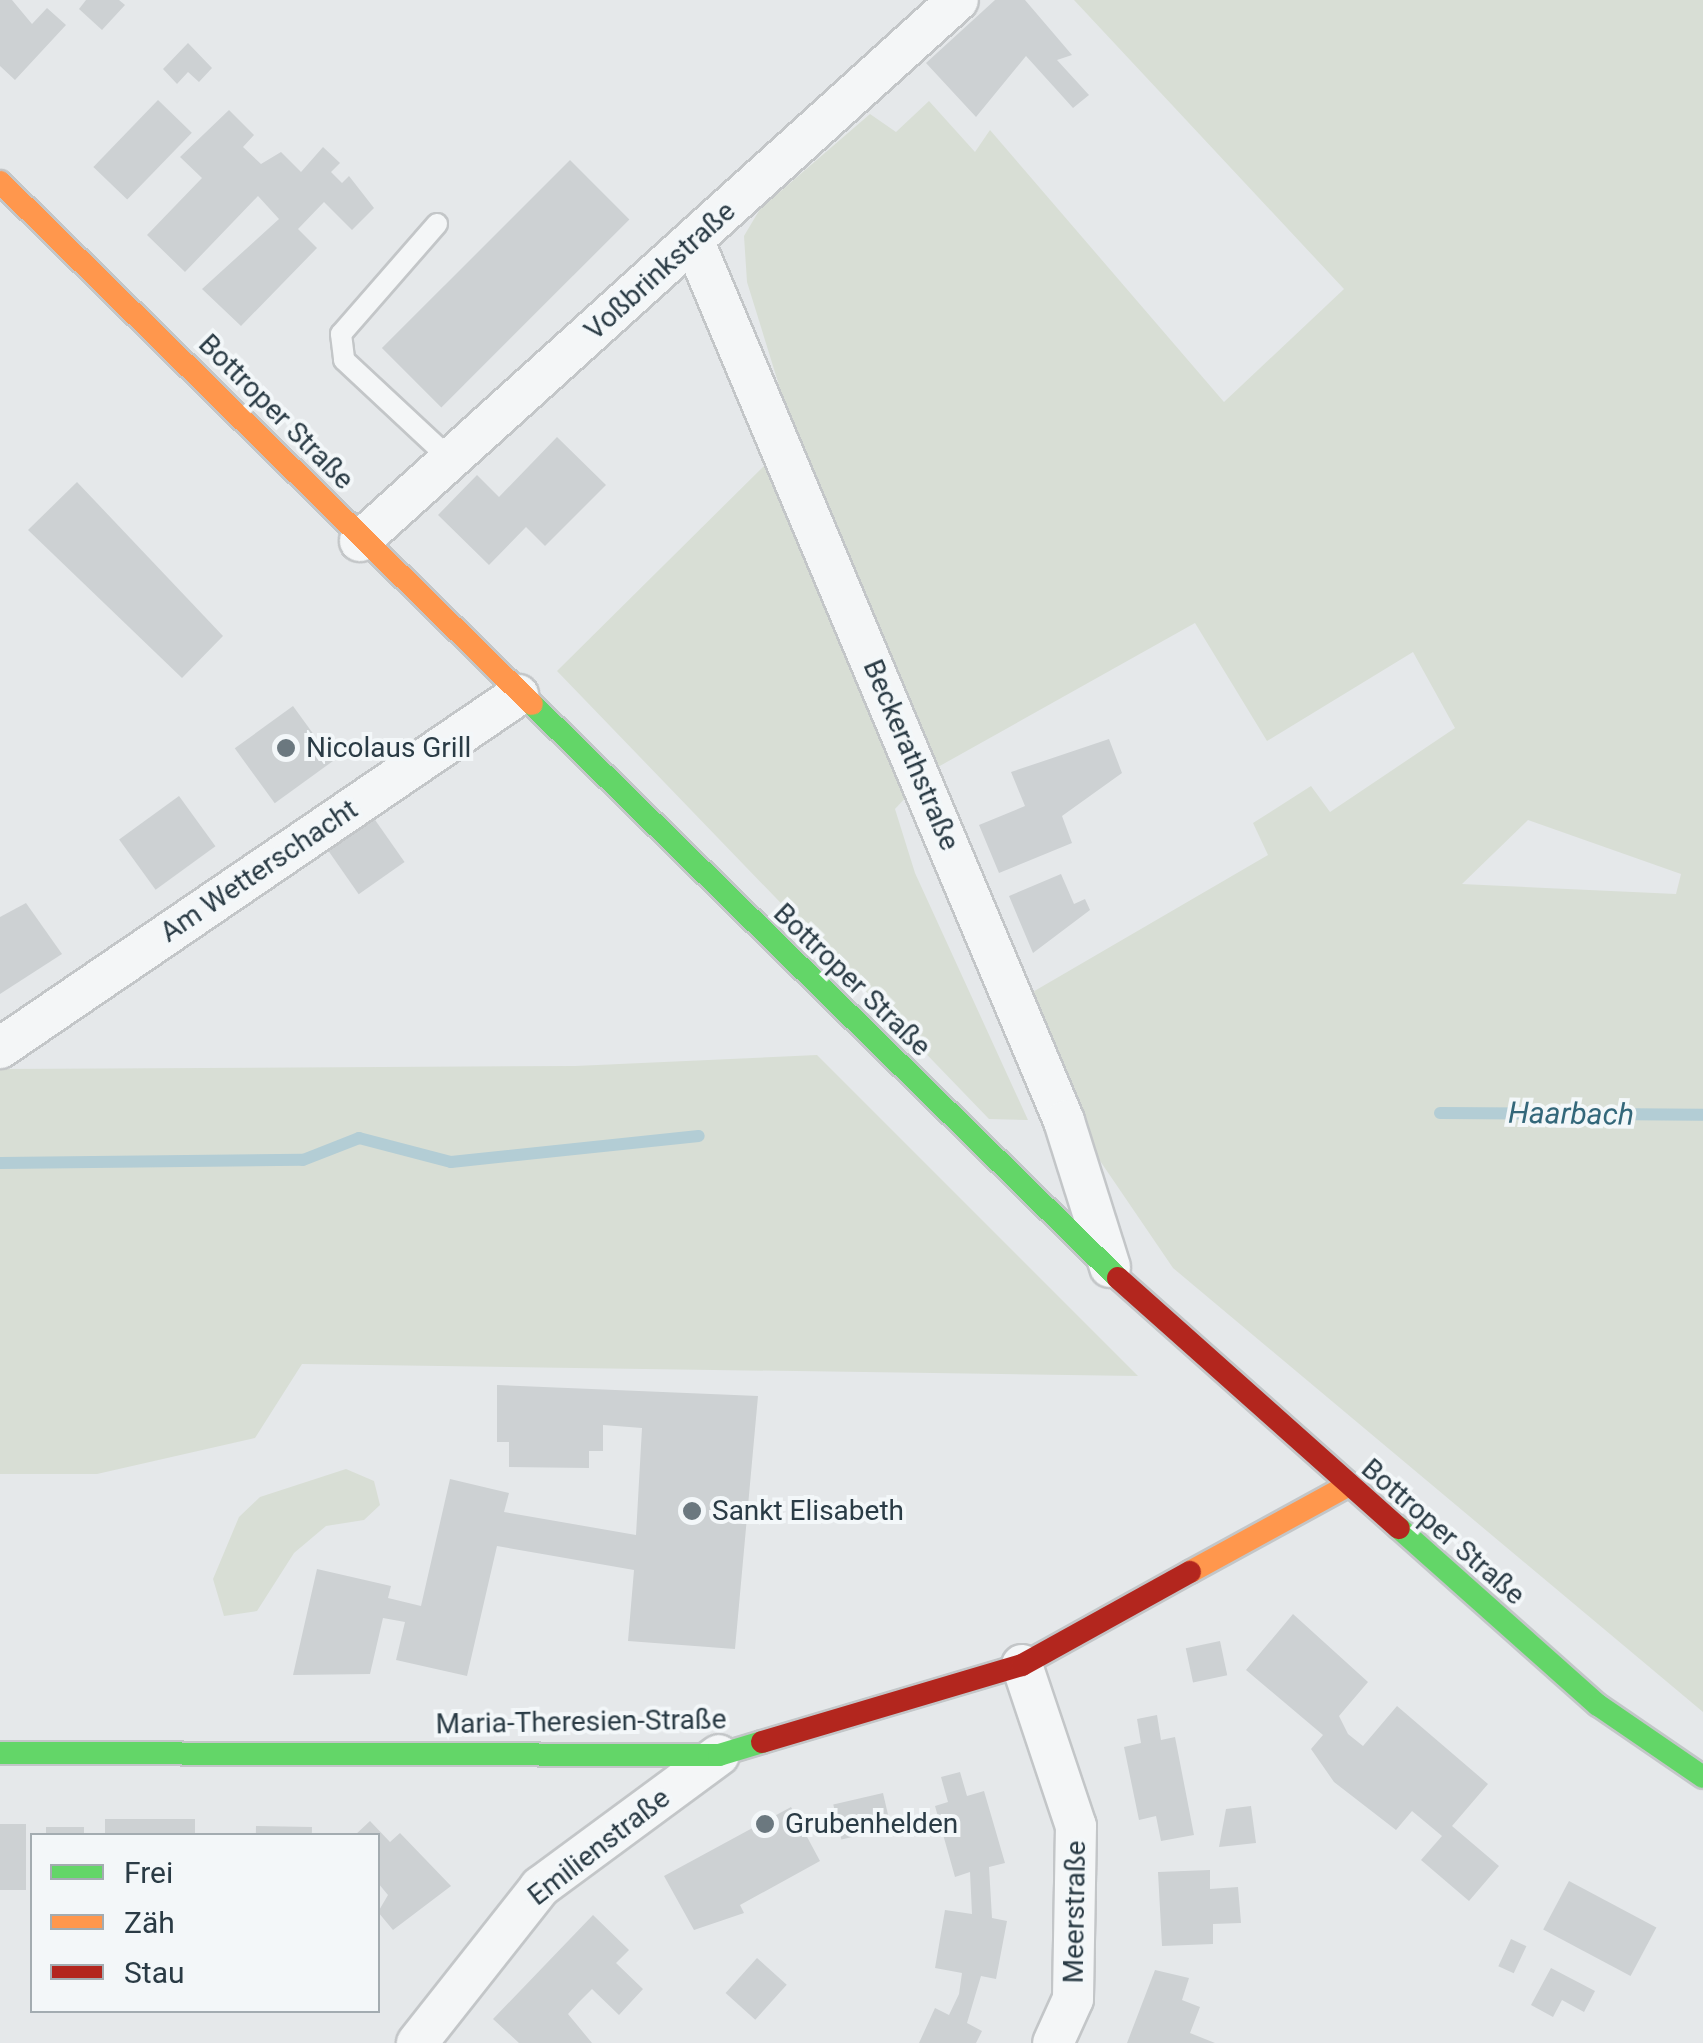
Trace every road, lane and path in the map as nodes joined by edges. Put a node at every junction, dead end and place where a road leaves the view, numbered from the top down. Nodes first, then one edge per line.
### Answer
1 (958, 0) edge
2 (2, 186) edge
3 (437, 224) dead end
4 (694, 242) junction
5 (448, 457) junction
6 (360, 540) junction
7 (518, 695) junction
8 (0, 1048) edge
9 (1112, 1273) junction
10 (1345, 1487) junction
11 (1022, 1665) junction
12 (0, 1753) edge
13 (718, 1756) junction
14 (1703, 1778) edge
15 (417, 2043) edge
16 (1054, 2043) edge

1 - 4 street, Voßbrinkstraße
2 - 6 main road, Bottroper Straße
3 - 5 lane
4 - 5 street, Voßbrinkstraße
4 - 9 street, Beckerathstraße
5 - 6 street, Voßbrinkstraße
6 - 7 main road, Bottroper Straße
7 - 8 street, Am Wetterschacht
7 - 9 main road, Bottroper Straße
9 - 10 main road, Bottroper Straße
10 - 11 main road, Maria-Theresien-Straße
10 - 14 main road, Bottroper Straße
11 - 13 main road, Maria-Theresien-Straße
11 - 16 street, Meerstraße
12 - 13 main road, Maria-Theresien-Straße
13 - 15 street, Emilienstraße

